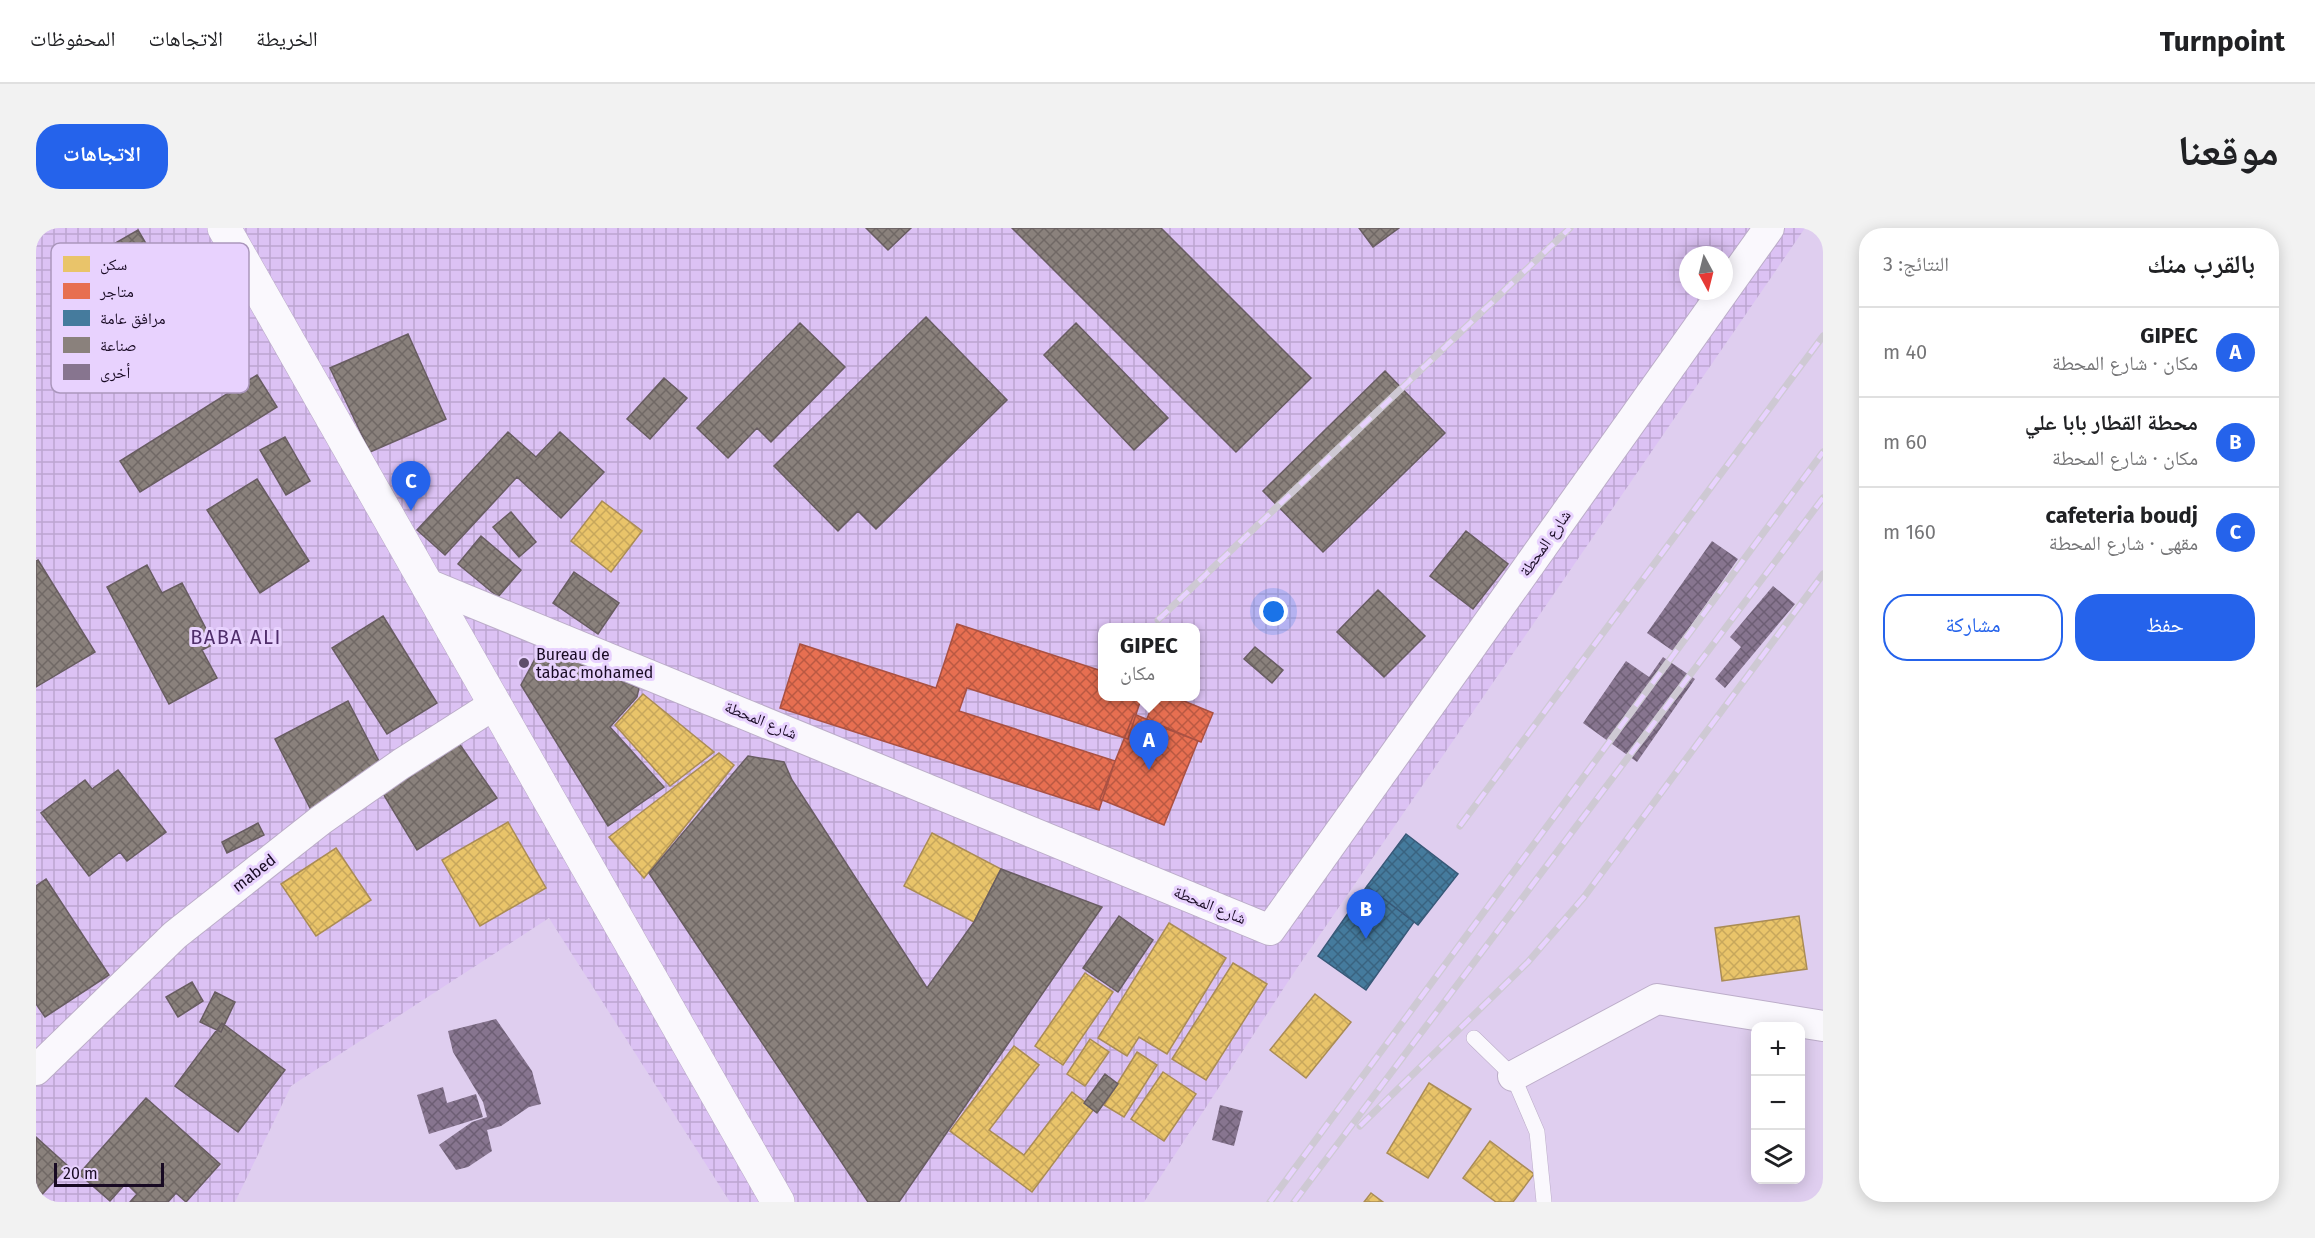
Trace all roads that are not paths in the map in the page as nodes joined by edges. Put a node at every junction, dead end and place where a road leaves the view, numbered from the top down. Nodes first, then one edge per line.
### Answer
1 (224, 228) edge
2 (1769, 228) edge
3 (232, 243) edge
4 (249, 272) edge
5 (1733, 278) edge
6 (1718, 300) edge
7 (425, 583) junction
8 (495, 704) junction
9 (1823, 1026) edge
10 (1474, 1038) dead end
11 (36, 1070) edge
12 (1513, 1076) junction
13 (778, 1202) edge
14 (1544, 1202) edge

1 - 3 main road
2 - 5 street, شارع المحطة
4 - 7 main road
6 - 7 street, شارع المحطة
7 - 8 main road
8 - 11 street, mabed
8 - 13 main road
9 - 12 street
10 - 12 lane
12 - 14 lane

